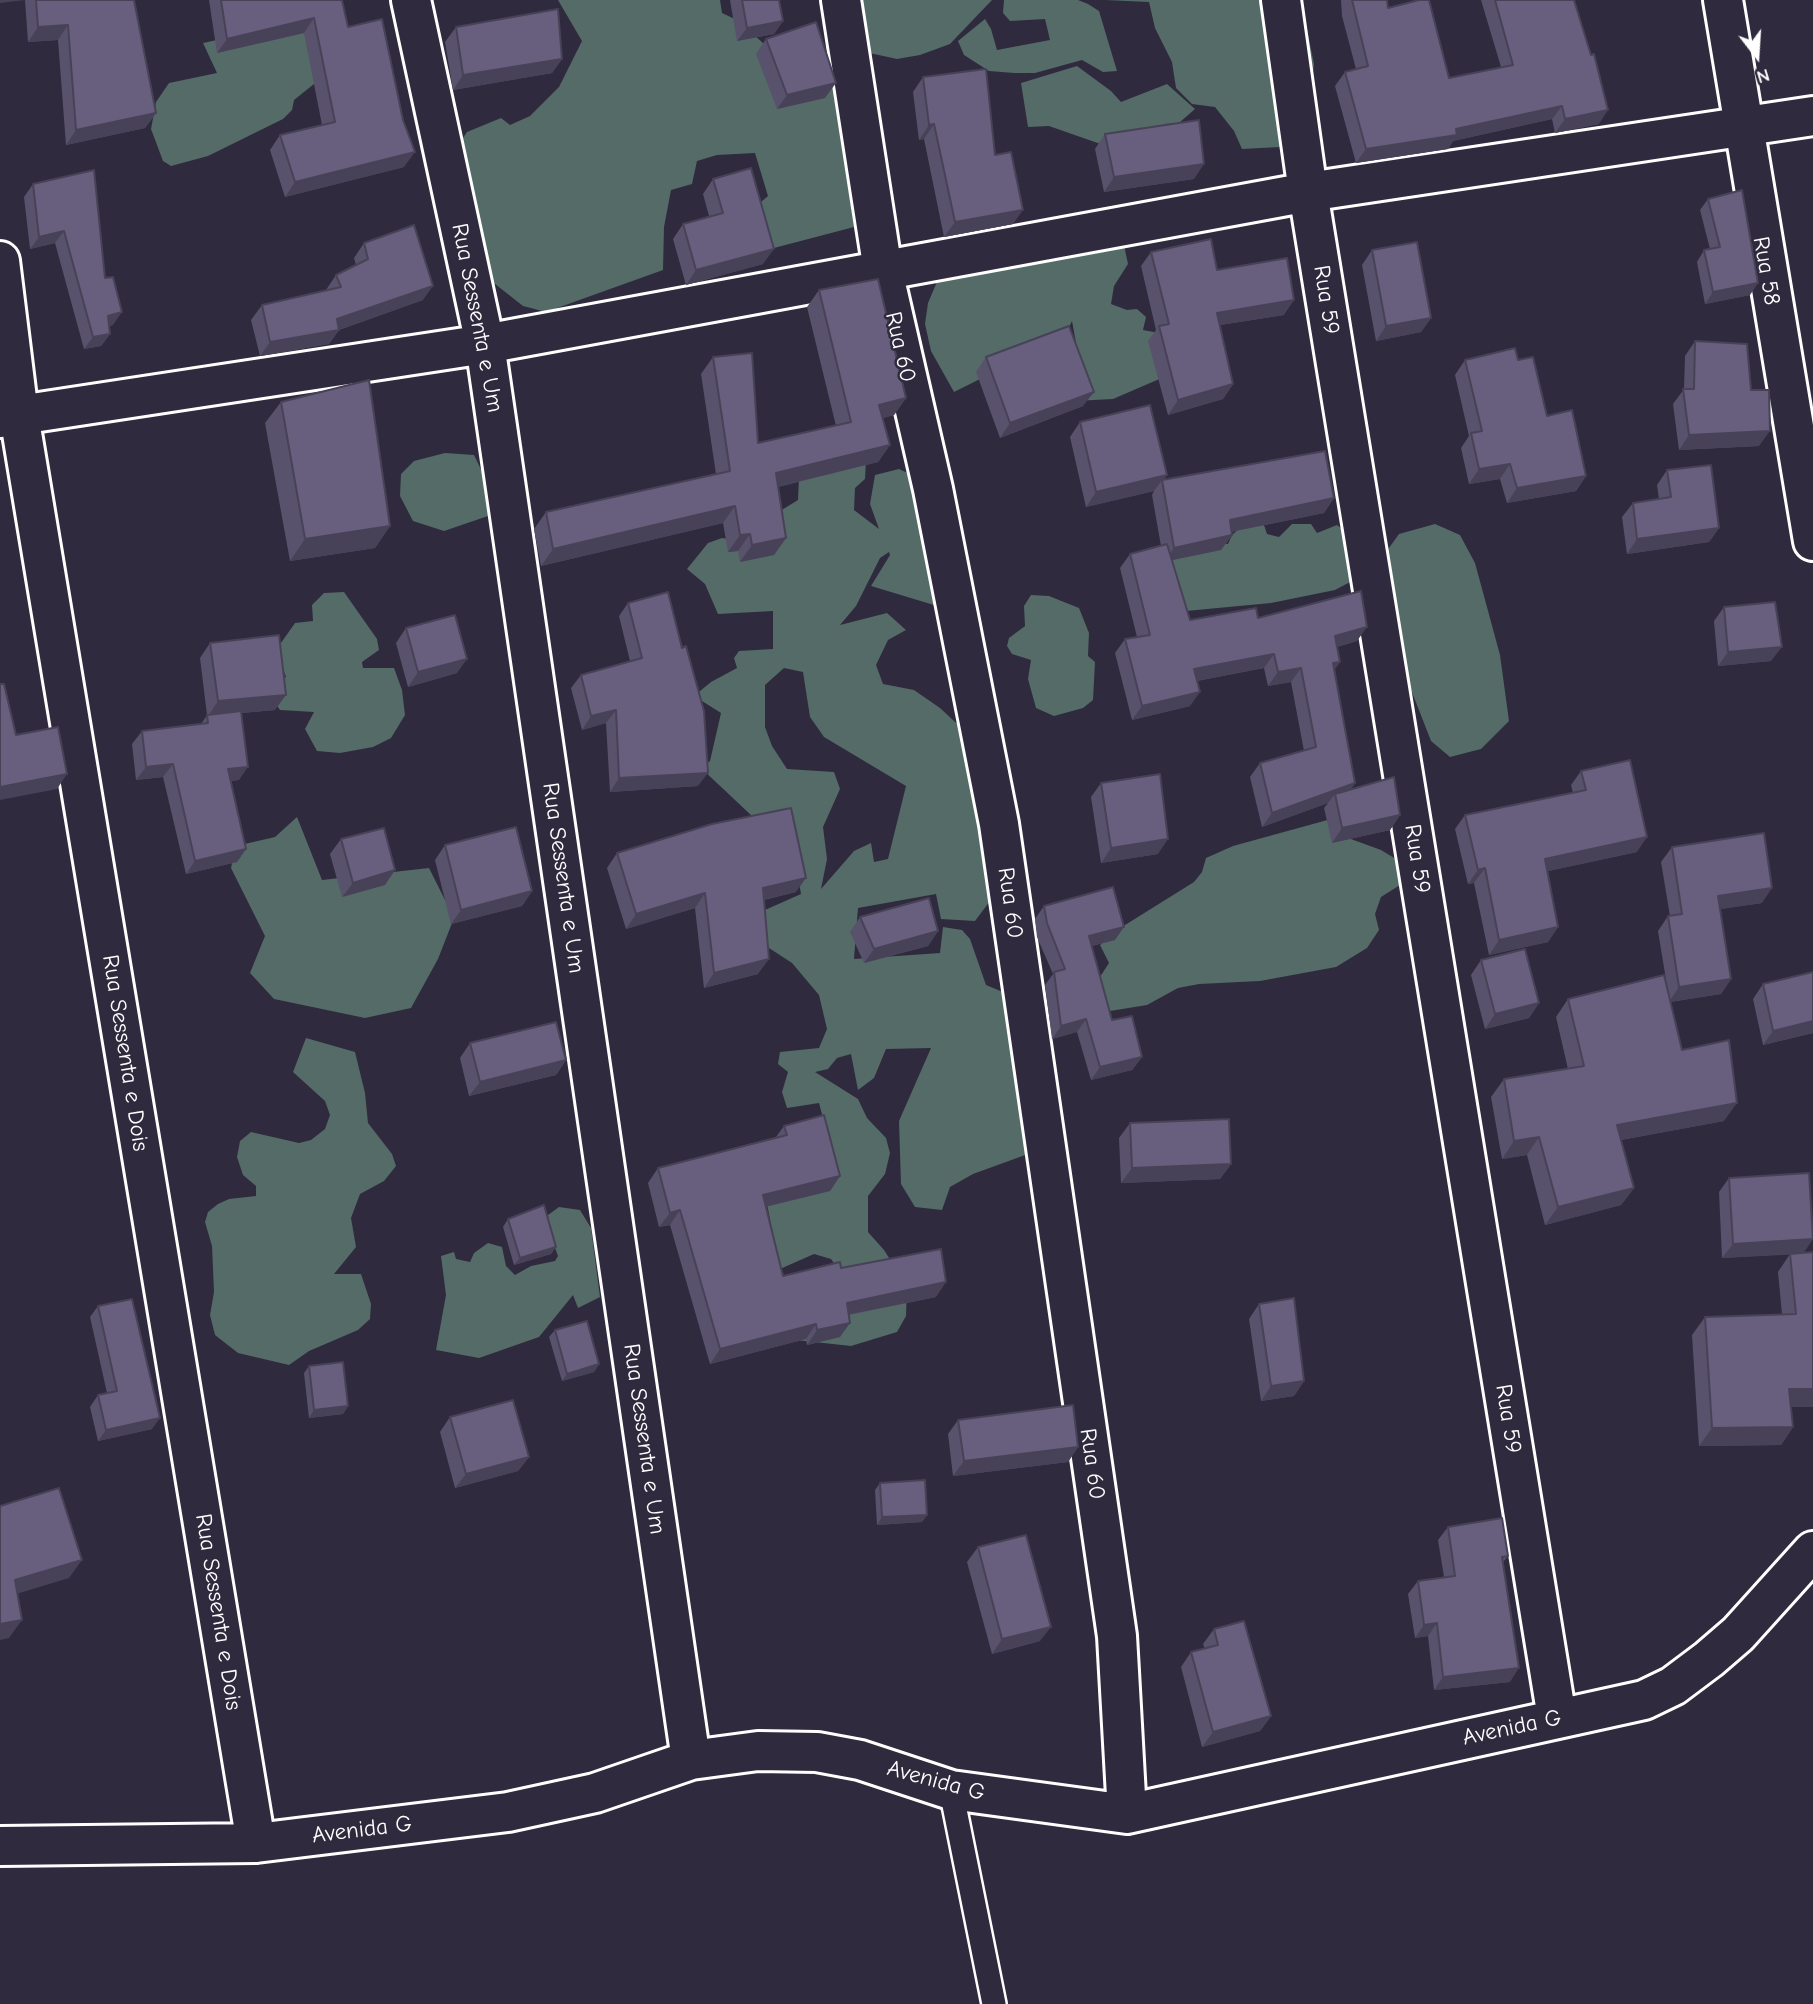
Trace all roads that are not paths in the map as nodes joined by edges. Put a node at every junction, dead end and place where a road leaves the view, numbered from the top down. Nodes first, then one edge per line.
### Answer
1 (411, 0) edge
2 (841, 0) edge
3 (1281, 0) edge
4 (1723, 0) edge
5 (1813, 116) edge
6 (1741, 126) junction
7 (1308, 192) junction
8 (0, 261) edge
9 (883, 271) junction
10 (485, 344) junction
11 (10, 416) edge
12 (1813, 541) edge
13 (1813, 1551) edge
14 (1557, 1718) junction
15 (691, 1760) junction
16 (951, 1790) junction
17 (1127, 1814) junction
18 (256, 1843) junction
19 (0, 1846) edge
20 (994, 2004) edge

1 - 10 street, Rua Sessenta e Um
2 - 9 street, Rua 60
3 - 7 street, Rua 59
4 - 6 street, Rua 58
5 - 6 street
6 - 7 street
6 - 12 street, Rua 58
7 - 9 street
7 - 14 street, Rua 59
8 - 11 street, Rua Sessenta e Dois
9 - 10 street
9 - 17 street, Rua 60
10 - 11 street
10 - 15 street, Rua Sessenta e Um
11 - 18 street, Rua Sessenta e Dois
13 - 14 street, Avenida G
14 - 17 street, Avenida G
15 - 16 street, Avenida G
15 - 18 street, Avenida G
16 - 17 street, Avenida G
16 - 20 lane
18 - 19 street, Avenida G

